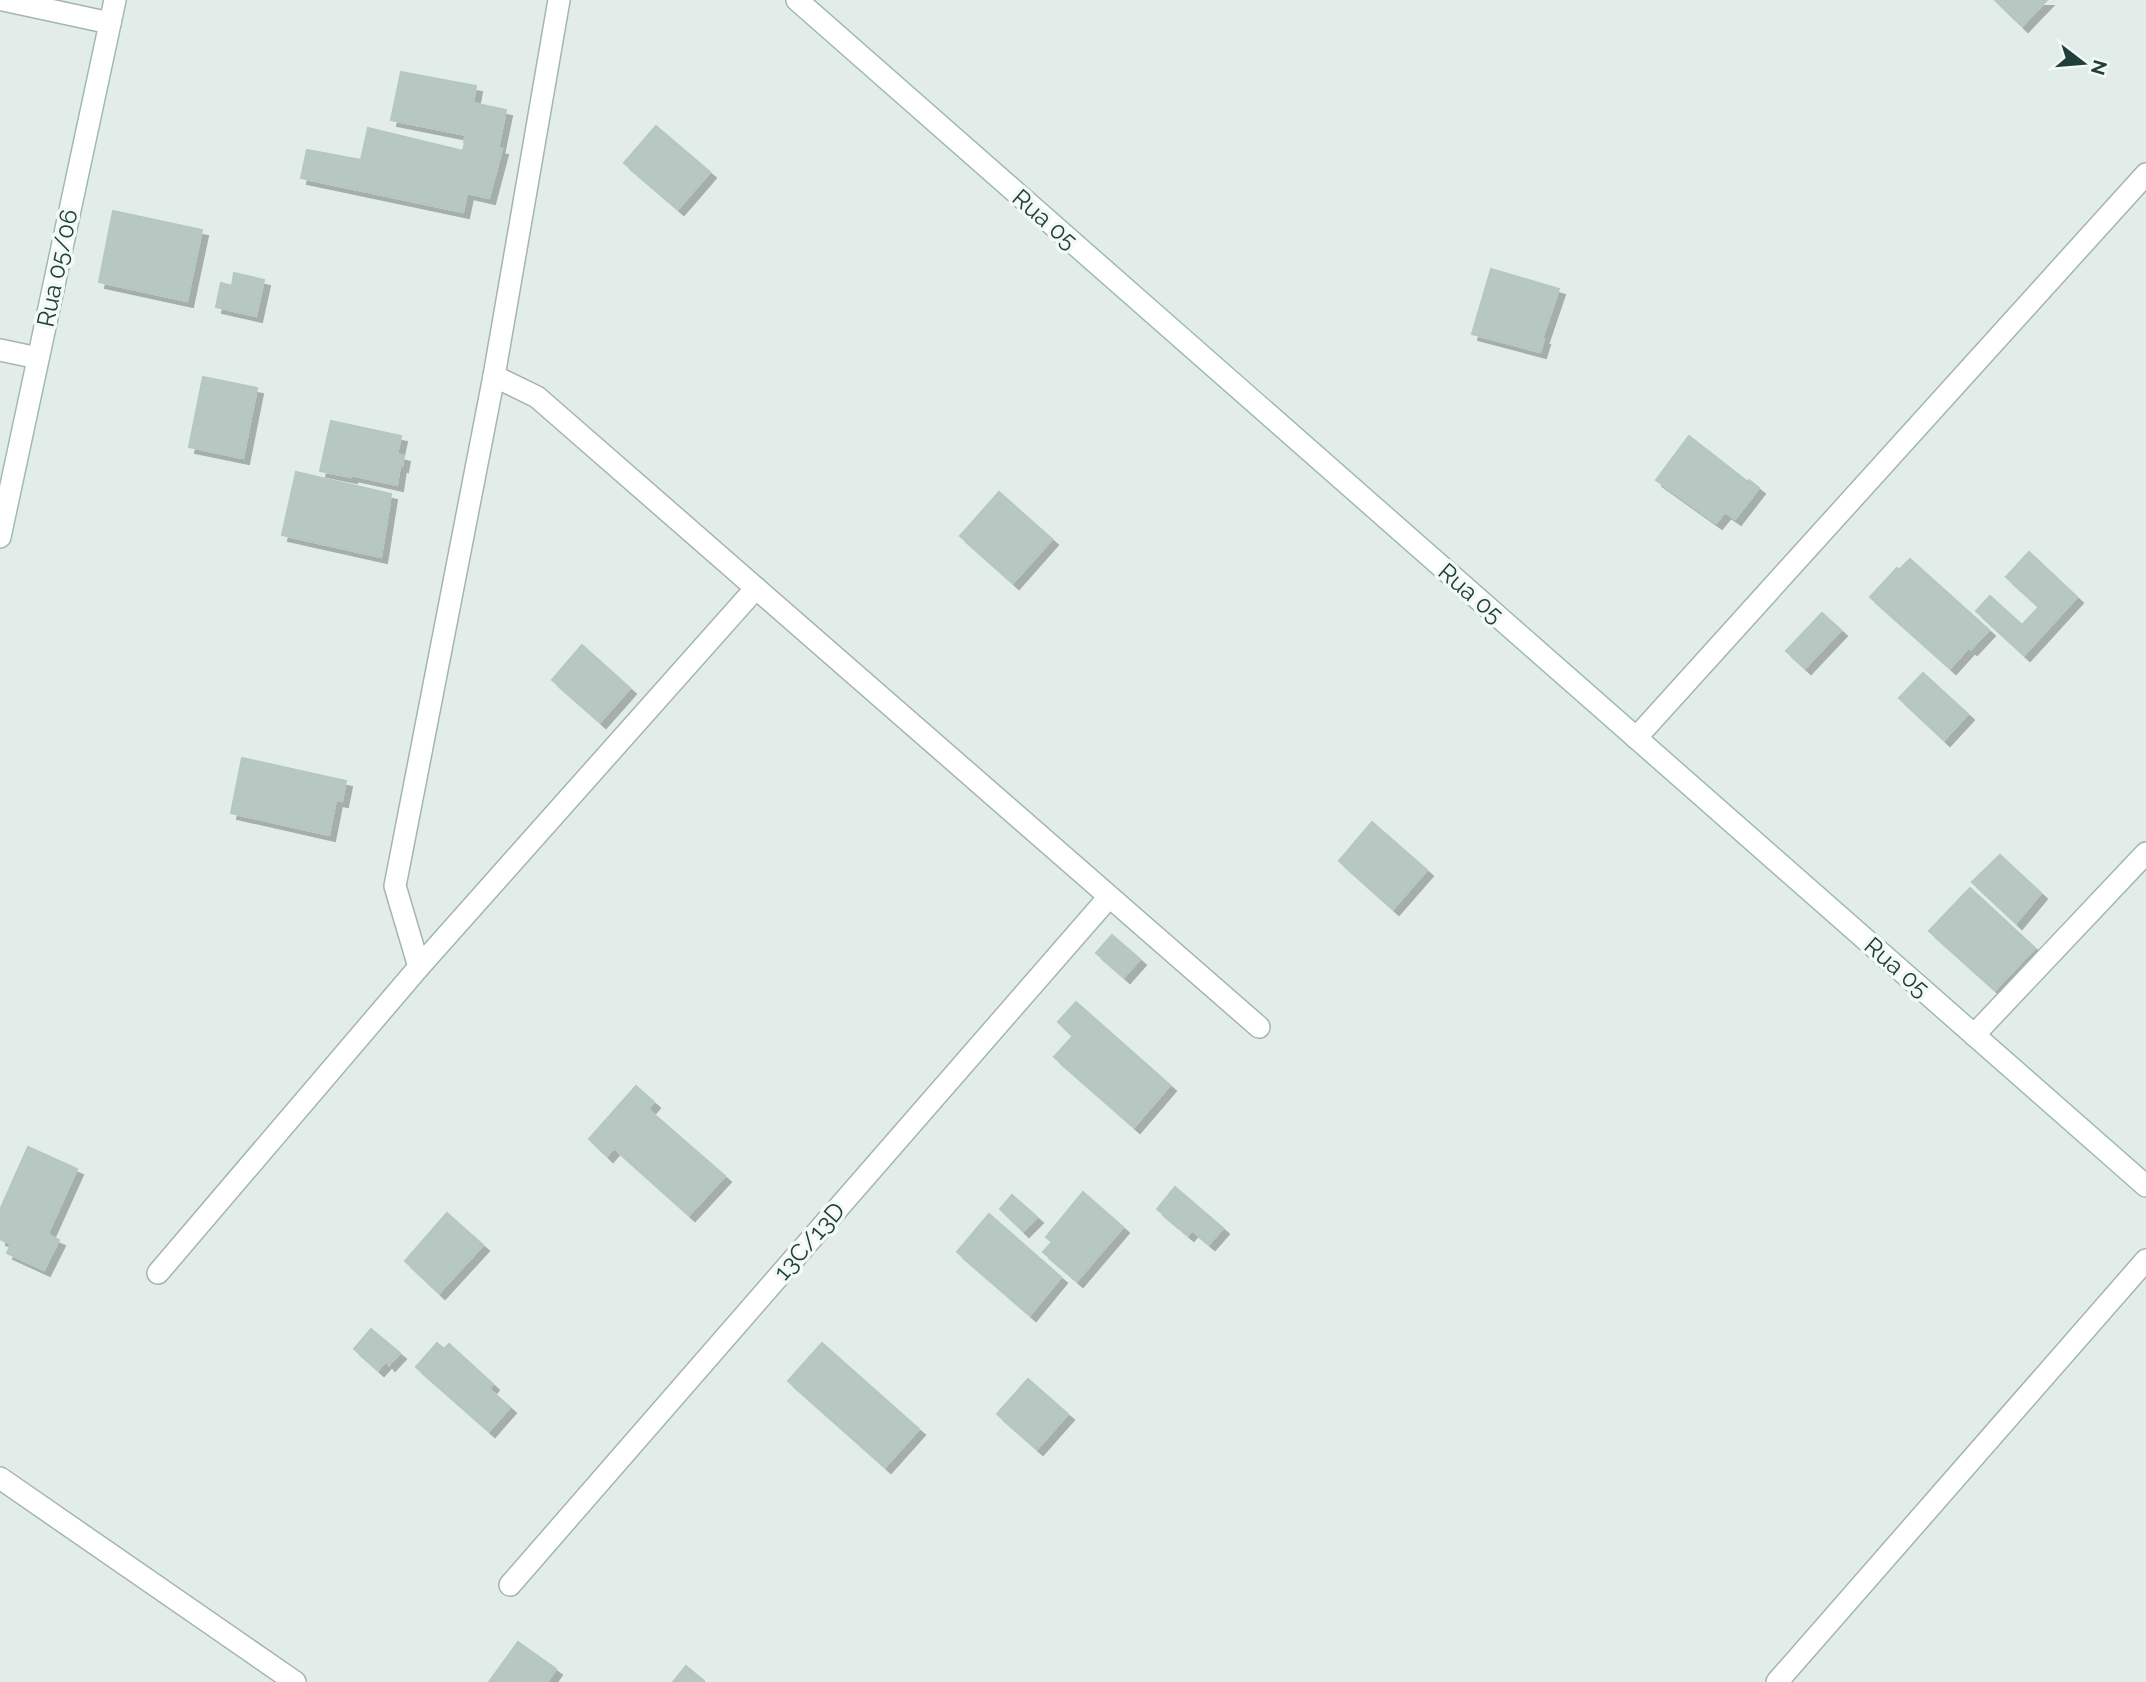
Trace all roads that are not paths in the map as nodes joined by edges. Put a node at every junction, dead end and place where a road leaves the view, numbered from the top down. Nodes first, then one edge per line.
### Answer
1 (3, 0) edge
2 (115, 0) edge
3 (797, 0) edge
4 (557, 4) edge
5 (110, 23) junction
6 (2146, 174) edge
7 (0, 350) edge
8 (38, 358) junction
9 (494, 376) junction
10 (0, 537) edge
11 (756, 588) junction
12 (1636, 738) junction
13 (2146, 853) edge
14 (1109, 897) junction
15 (419, 967) junction
16 (1259, 1027) dead end
17 (1974, 1035) junction
18 (2146, 1186) edge
19 (2146, 1259) edge
20 (158, 1273) dead end
21 (0, 1478) edge
22 (510, 1585) dead end
23 (295, 1682) edge
24 (1777, 1682) edge

1 - 5 street
2 - 5 street, Rua 05/06
3 - 12 street, Rua 05
4 - 9 street
5 - 8 street, Rua 05/06
6 - 12 street
7 - 8 street
8 - 10 street, Rua 05/06
9 - 11 street
9 - 15 street
11 - 14 street
11 - 15 street
12 - 17 street, Rua 05
13 - 17 street
14 - 16 street
14 - 22 street, 13C/13D
15 - 20 street
17 - 18 street, Rua 05
19 - 24 street
21 - 23 street

